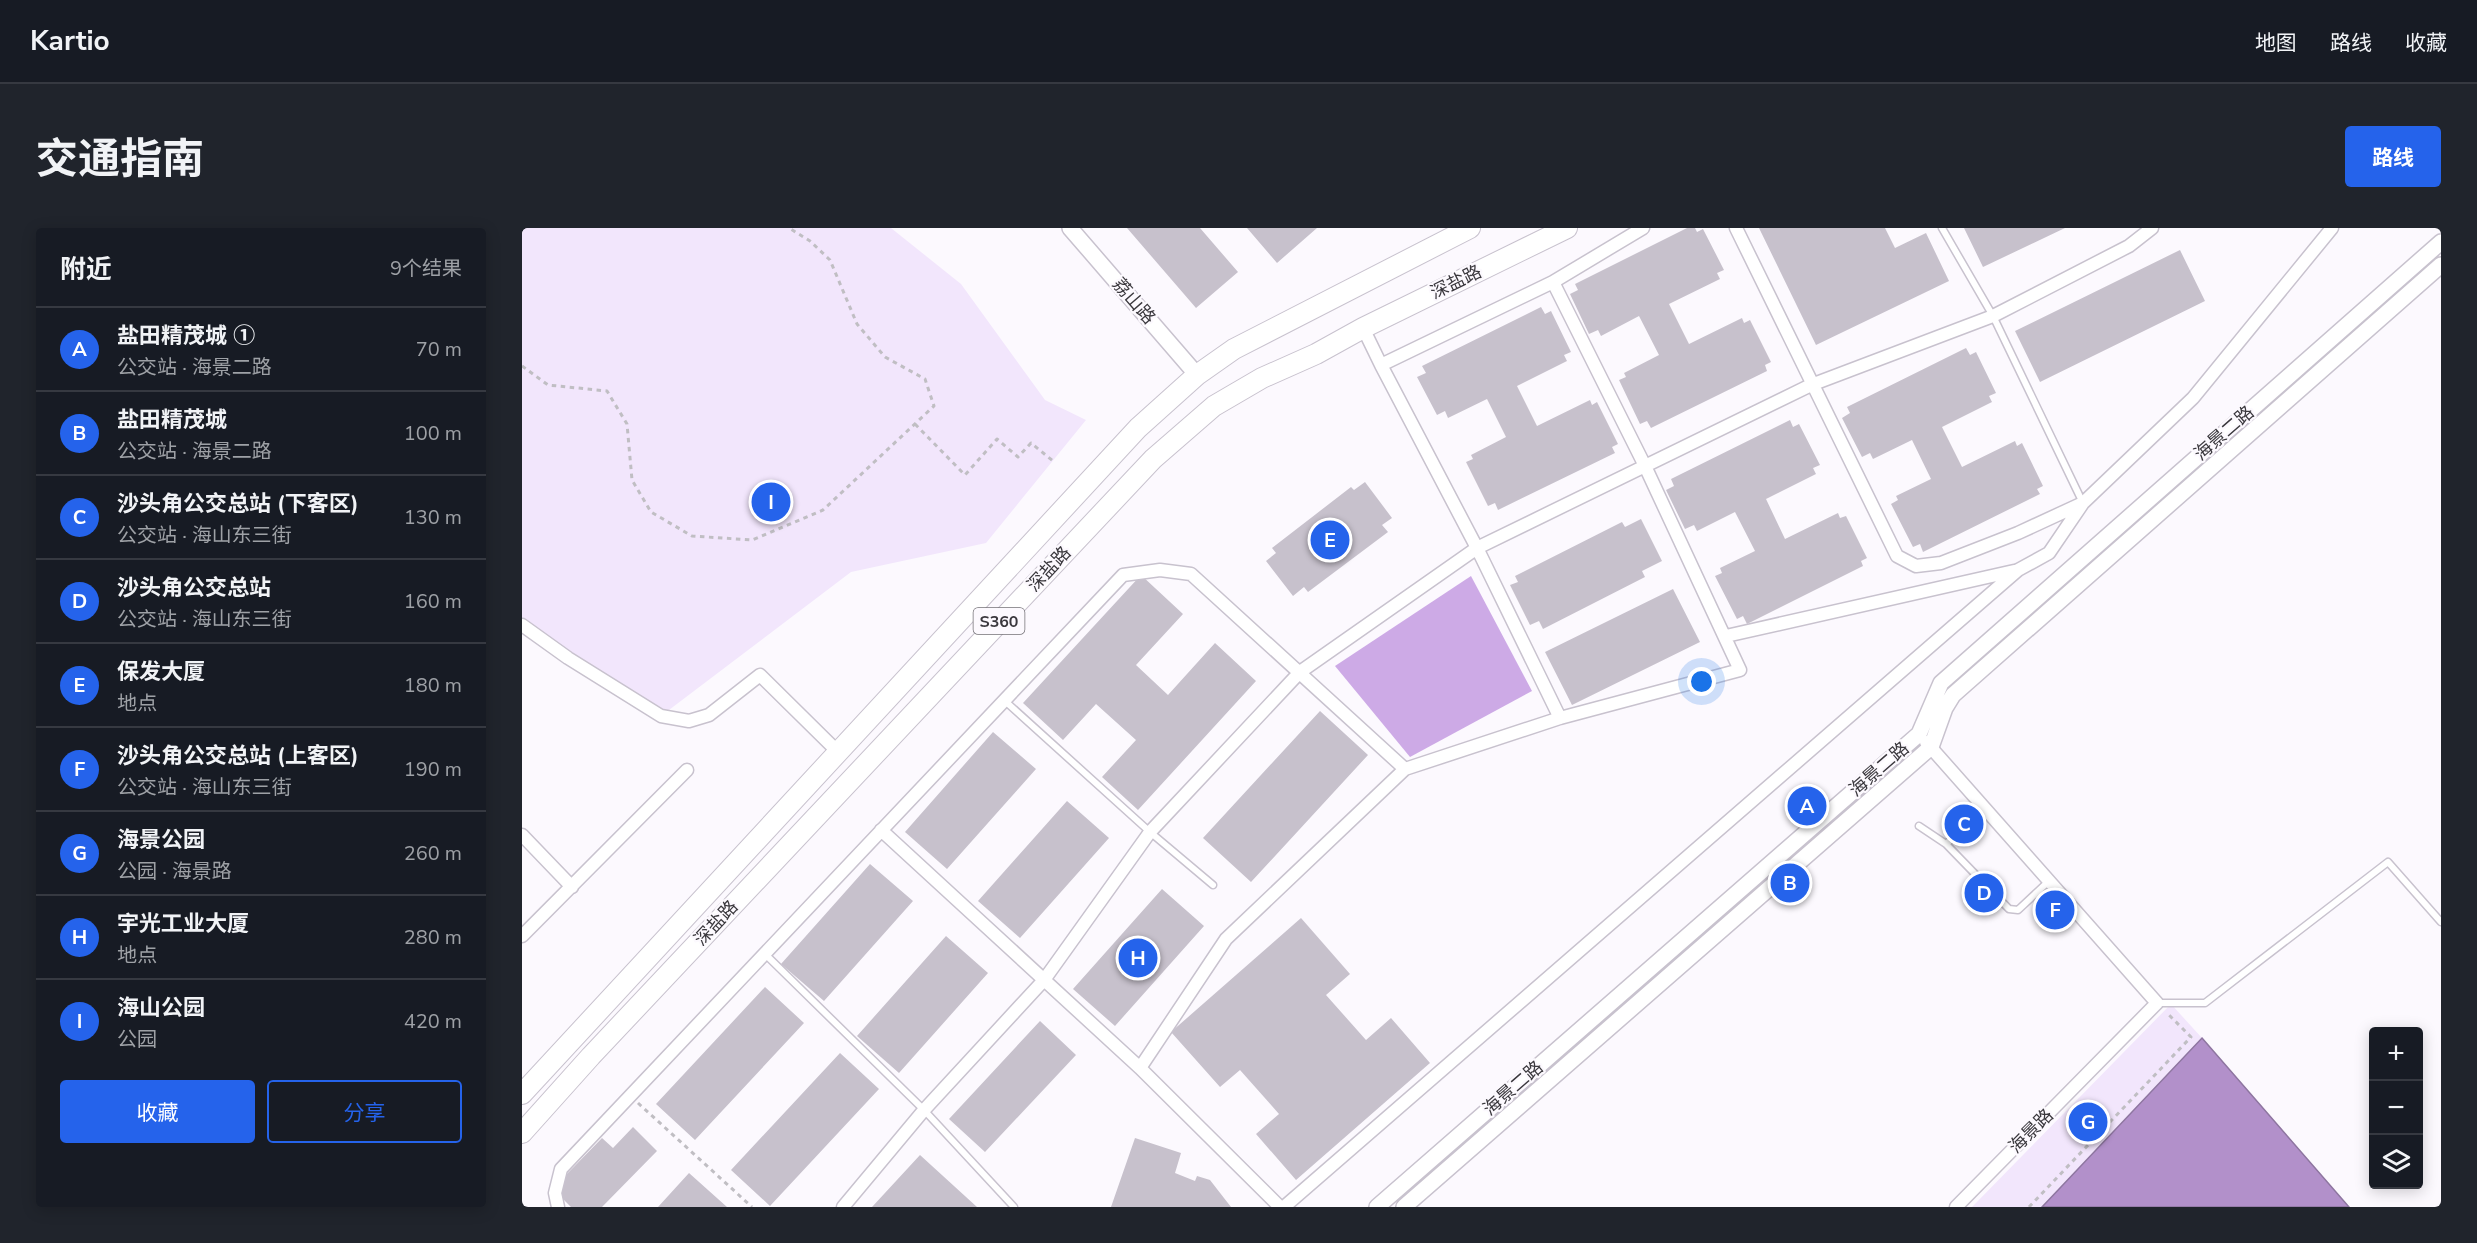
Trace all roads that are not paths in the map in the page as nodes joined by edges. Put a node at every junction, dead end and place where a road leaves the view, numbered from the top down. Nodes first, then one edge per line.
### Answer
1 (1070, 228) edge
2 (1470, 228) edge
3 (1567, 228) edge
4 (1643, 228) edge
5 (1736, 228) edge
6 (1942, 228) edge
7 (2152, 228) edge
8 (2332, 228) edge
9 (2441, 242) edge
10 (2441, 265) edge
11 (1553, 282) junction
12 (1993, 316) junction
13 (1363, 328) junction
14 (1381, 365) junction
15 (1197, 375) junction
16 (1811, 385) junction
17 (1645, 466) junction
18 (2082, 503) junction
19 (1477, 548) junction
20 (2018, 570) junction
21 (522, 625) edge
22 (1726, 636) junction
23 (1300, 672) junction
24 (1004, 700) junction
25 (1560, 718) junction
26 (1919, 734) junction
27 (1930, 747) junction
28 (837, 751) junction
29 (1405, 769) junction
30 (687, 770) dead end
31 (1985, 808) junction
32 (1919, 826) dead end
33 (881, 831) junction
34 (1150, 832) junction
35 (522, 835) edge
36 (1946, 844) junction
37 (2049, 881) junction
38 (1213, 885) dead end
39 (572, 887) junction
40 (2441, 922) edge
41 (522, 936) edge
42 (764, 954) junction
43 (1044, 980) junction
44 (2157, 1003) junction
45 (1140, 1068) junction
46 (522, 1094) edge
47 (924, 1110) junction
48 (522, 1133) edge
49 (558, 1207) edge
50 (843, 1207) edge
51 (1014, 1207) edge
52 (1282, 1207) edge
53 (1377, 1207) edge
54 (1404, 1207) edge
55 (1956, 1207) edge

1 - 15 street, 荔山路
2 - 15 main road, 深盐路 / S360
3 - 13 main road, 深盐路 / S360
4 - 11 street
5 - 16 street
6 - 12 lane
7 - 12 street
8 - 18 street
9 - 26 street, 海景二路
10 - 27 street, 海景二路
11 - 14 street
11 - 17 street
12 - 16 street
12 - 18 lane
13 - 14 street
13 - 48 main road, 深盐路 / S360
14 - 19 street
15 - 28 main road, 深盐路 / S360
16 - 17 street
16 - 18 street
17 - 19 street
17 - 22 street
18 - 20 street
19 - 23 street
19 - 25 street
20 - 22 street
20 - 52 street
21 - 28 street
22 - 25 street
23 - 24 street
23 - 29 street
23 - 34 street
24 - 33 street
24 - 34 lane
25 - 29 street
26 - 27 street
26 - 53 street, 海景二路
27 - 31 street
27 - 54 street, 海景二路
28 - 46 main road, 深盐路 / S360
29 - 45 street
30 - 39 street
31 - 36 lane
31 - 37 street
32 - 36 lane
33 - 42 street
33 - 43 street
34 - 38 lane
34 - 43 street
35 - 39 street
36 - 37 lane
37 - 44 street
39 - 41 street
40 - 44 lane
42 - 47 lane
42 - 49 street
43 - 45 street
43 - 47 street
44 - 55 street, 海景路
45 - 52 street
47 - 50 street
47 - 51 lane

